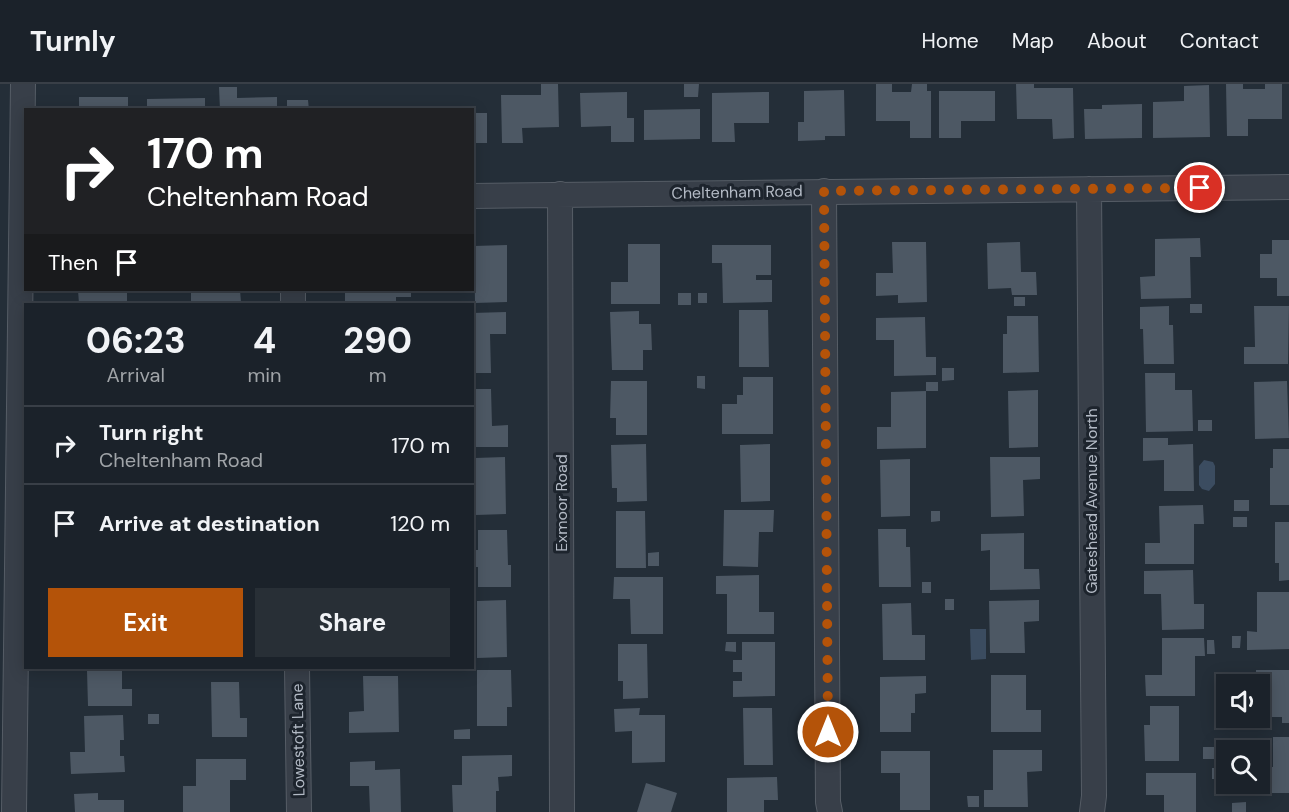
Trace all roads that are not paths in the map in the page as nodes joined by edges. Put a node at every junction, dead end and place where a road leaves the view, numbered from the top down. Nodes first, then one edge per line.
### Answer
1 (23, 84) edge
2 (1289, 187) edge
3 (1089, 189) junction
4 (824, 191) junction
5 (560, 194) junction
6 (474, 196) edge
7 (24, 199) edge
8 (297, 669) edge
9 (14, 812) edge
10 (298, 812) edge
11 (562, 812) edge
12 (830, 812) edge
13 (1092, 812) edge

1 - 7 street
2 - 3 street, Cheltenham Road
3 - 4 street, Cheltenham Road
3 - 13 street, Gateshead Avenue North
4 - 5 street, Cheltenham Road
4 - 12 street
5 - 6 street, Cheltenham Road
5 - 11 street, Exmoor Road
7 - 9 street
8 - 10 street, Lowestoft Lane

